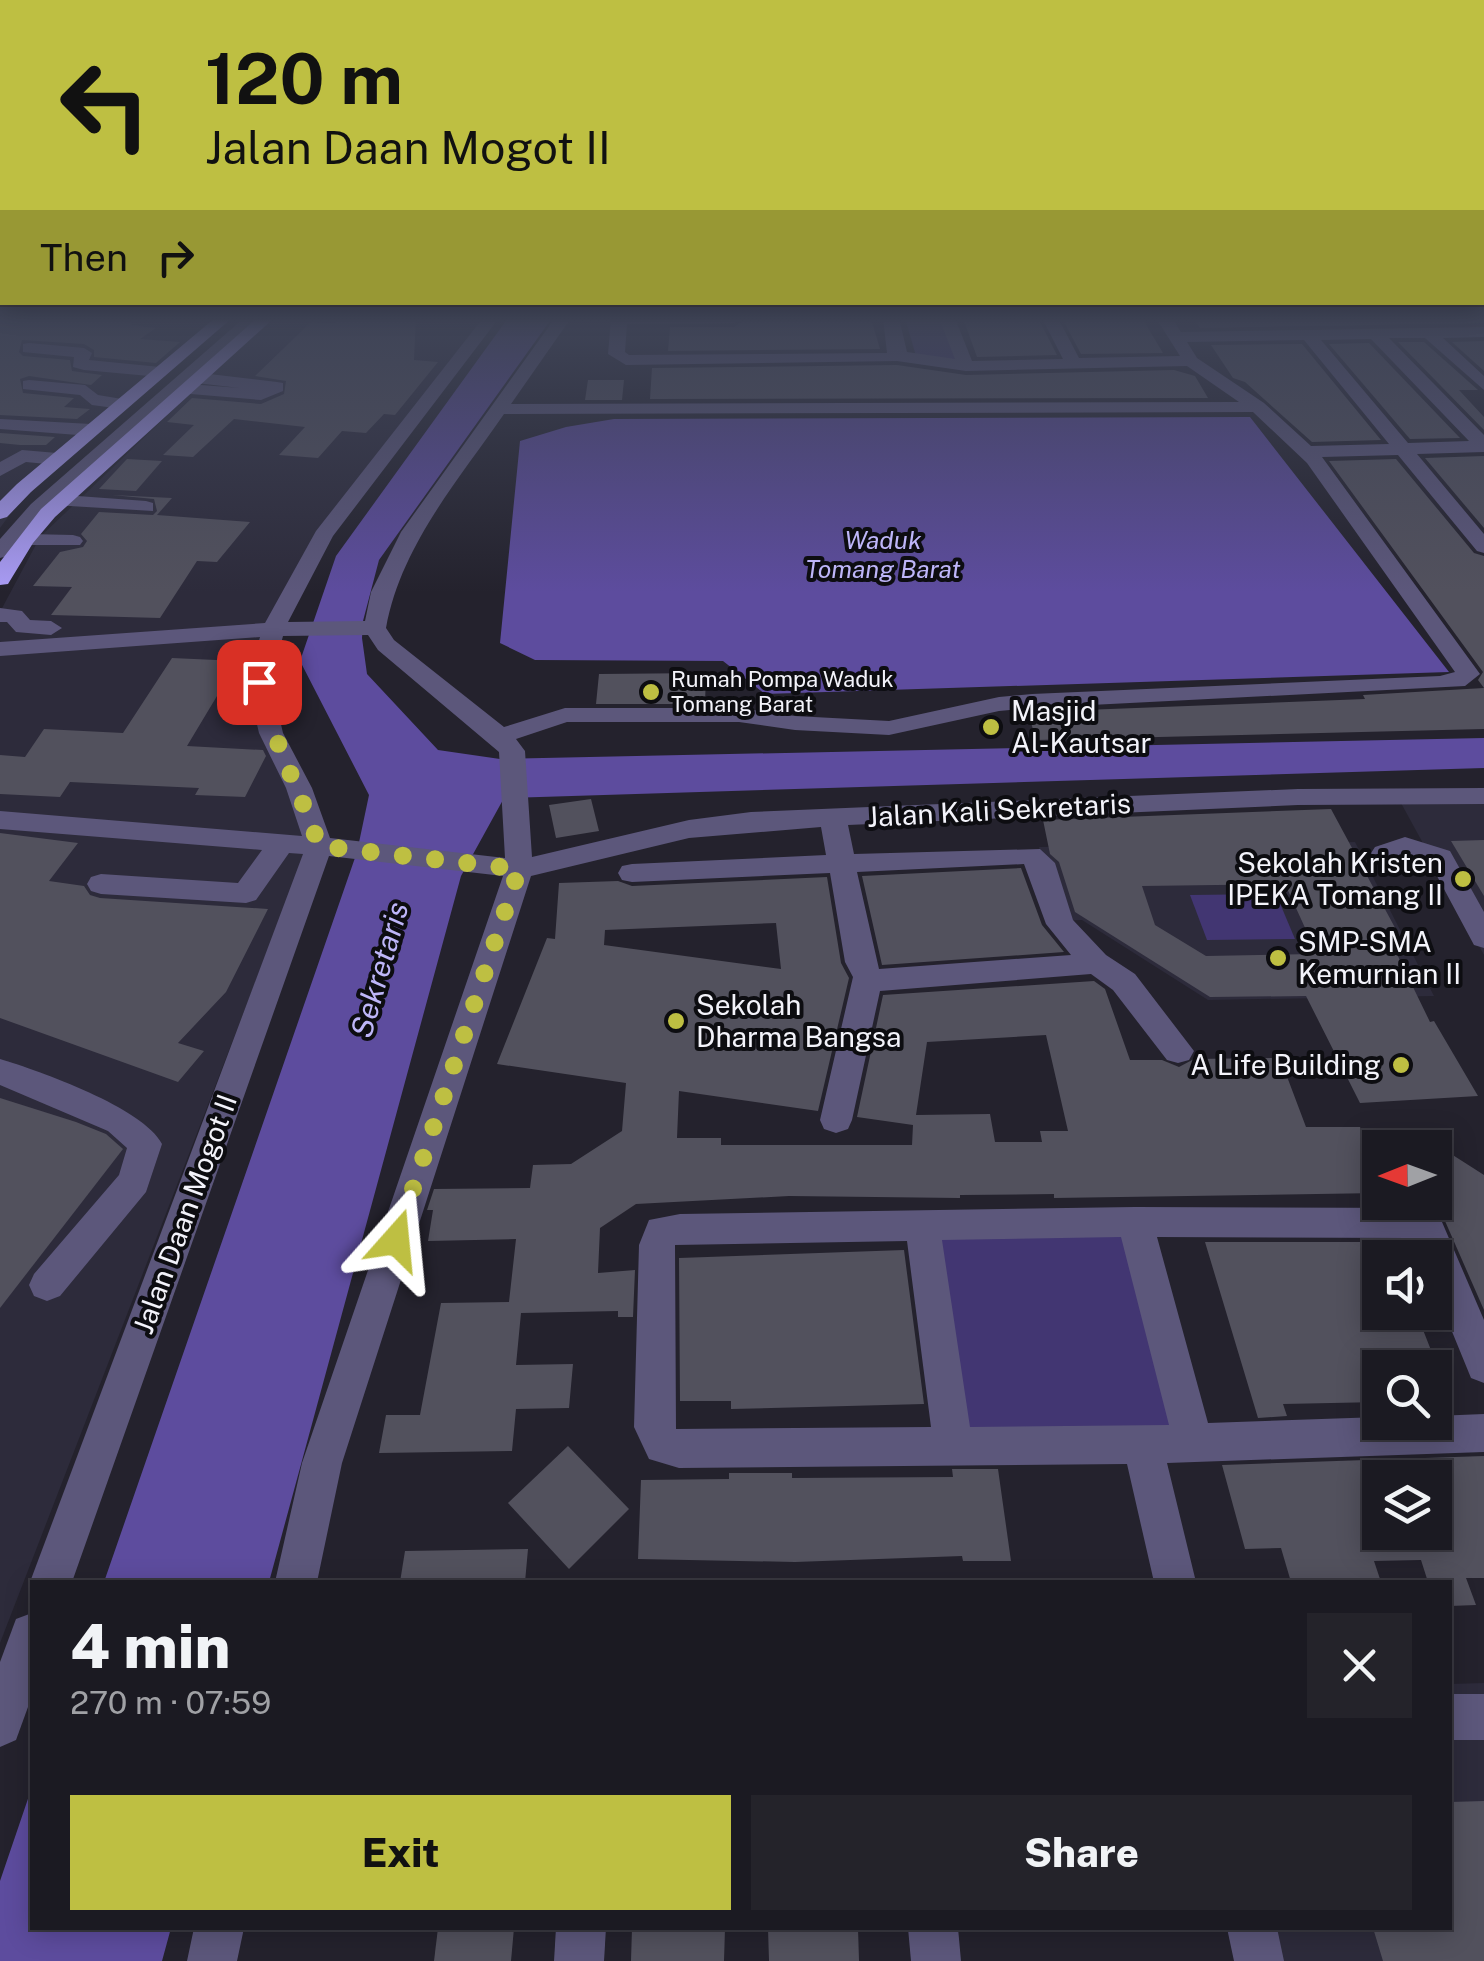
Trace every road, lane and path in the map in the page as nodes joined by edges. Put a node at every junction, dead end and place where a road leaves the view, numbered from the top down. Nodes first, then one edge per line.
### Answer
1 (116, 410) edge
2 (134, 410) edge
3 (149, 410) edge
4 (160, 410) edge
5 (420, 410) edge
6 (497, 410) edge
7 (1260, 410) edge
8 (1371, 410) edge
9 (1449, 410) edge
10 (0, 424) edge
11 (92, 430) junction
12 (1484, 446) edge
13 (1307, 452) junction
14 (1410, 457) junction
15 (57, 459) junction
16 (1484, 464) edge
17 (0, 470) edge
18 (0, 486) edge
19 (24, 488) junction
20 (60, 501) junction
21 (146, 507) dead end
22 (0, 513) edge
23 (0, 532) edge
24 (24, 540) junction
25 (73, 541) dead end
26 (1484, 547) edge
27 (0, 552) edge
28 (0, 579) edge
29 (0, 615) edge
30 (51, 628) dead end
31 (373, 628) junction
32 (273, 629) junction
33 (0, 649) edge
34 (506, 743) junction
35 (1484, 796) edge
36 (833, 817) junction
37 (0, 820) edge
38 (282, 843) junction
39 (330, 847) junction
40 (1385, 852) dead end
41 (844, 861) junction
42 (506, 868) junction
43 (632, 873) dead end
44 (101, 884) dead end
45 (1484, 938) edge
46 (1096, 964) junction
47 (868, 977) junction
48 (1178, 1051) dead end
49 (0, 1071) edge
50 (836, 1120) dead end
51 (1135, 1222) junction
52 (922, 1224) junction
53 (47, 1285) dead end
54 (1484, 1365) edge
55 (1484, 1433) edge
56 (1193, 1442) junction
57 (1142, 1445) junction
58 (953, 1447) junction
59 (53, 1580) edge
60 (296, 1580) edge
61 (1174, 1580) edge
62 (30, 1640) edge
63 (1452, 1717) edge
64 (1484, 1717) edge
65 (0, 1724) edge
66 (219, 1930) edge
67 (581, 1930) edge
68 (933, 1930) edge
69 (1252, 1930) edge
70 (212, 1961) edge
71 (579, 1961) edge
72 (936, 1961) edge
73 (1259, 1961) edge

1 - 11 highway
2 - 23 street
3 - 27 street
4 - 20 highway
5 - 32 street
6 - 31 street
7 - 13 street
8 - 14 street
9 - 12 street
10 - 11 street
11 - 15 highway
12 - 14 street
13 - 14 street
13 - 34 street
14 - 16 street
14 - 26 street
15 - 17 street
15 - 19 highway
18 - 19 street
19 - 22 highway
20 - 21 street
20 - 24 highway
24 - 25 street
24 - 28 highway
29 - 30 street
31 - 32 street
31 - 34 street
32 - 33 street
32 - 39 street
34 - 42 street
35 - 36 street, Jalan Kali Sekretaris
36 - 41 street
36 - 42 street, Jalan Kali Sekretaris
37 - 38 street
38 - 39 street
38 - 44 street
39 - 42 street
39 - 59 street, Jalan Daan Mogot II
40 - 45 street
41 - 43 street
41 - 46 street
41 - 47 street
42 - 60 street
46 - 47 street
46 - 48 street
47 - 50 street
49 - 53 street
51 - 52 street
51 - 54 street
51 - 56 street
52 - 58 street
52 - 58 street
55 - 56 street
56 - 57 street
57 - 58 street
57 - 61 street
62 - 65 street
63 - 64 street
66 - 70 street
67 - 71 street
68 - 72 street
69 - 73 street

